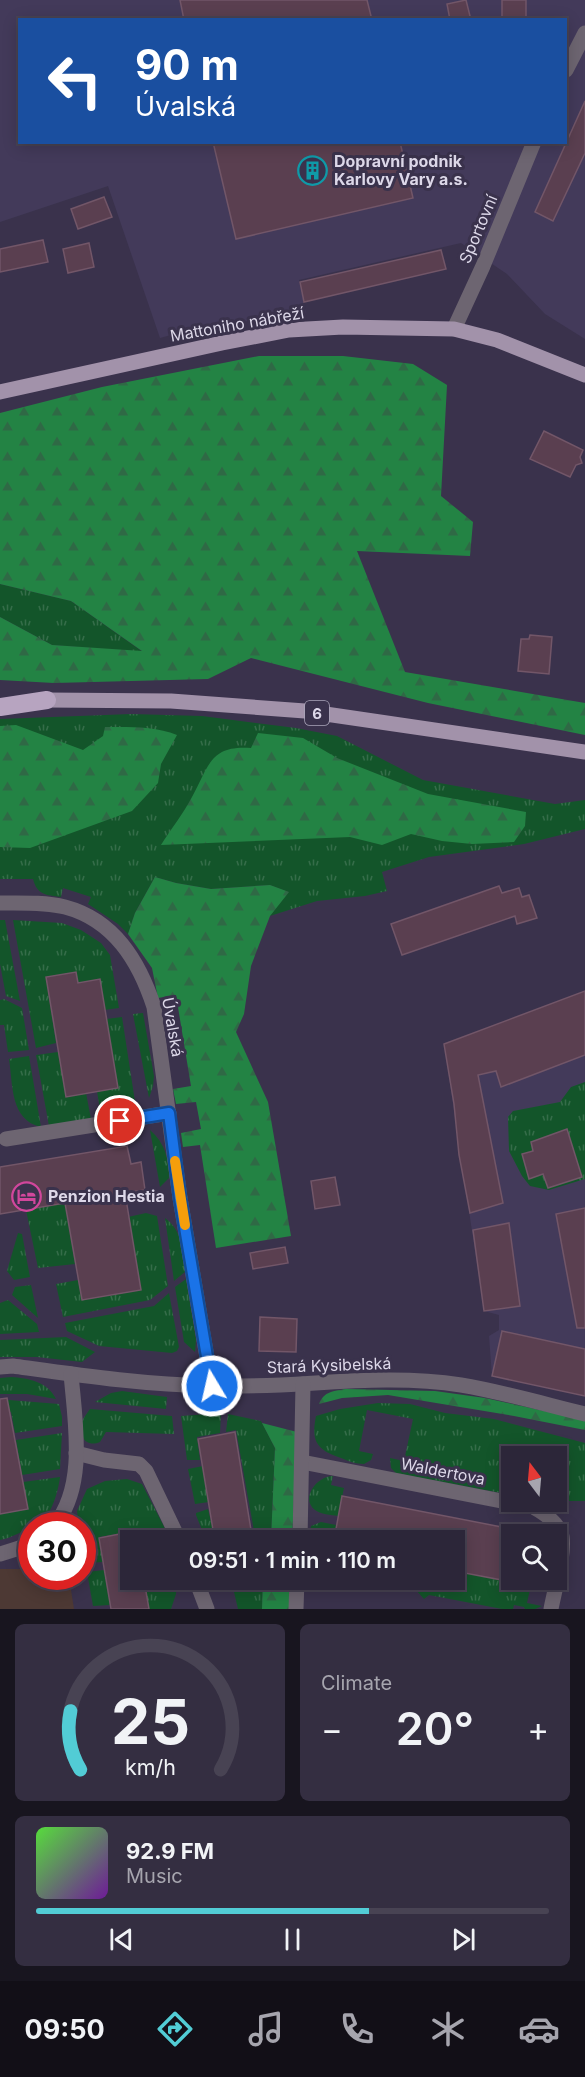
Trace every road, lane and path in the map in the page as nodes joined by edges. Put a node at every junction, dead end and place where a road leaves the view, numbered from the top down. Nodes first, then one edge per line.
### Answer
1 (585, 33) edge
2 (567, 68) edge
3 (533, 144) edge
4 (454, 329) junction
5 (585, 375) edge
6 (0, 393) edge
7 (0, 699) edge
8 (47, 700) junction
9 (0, 707) edge
10 (585, 752) edge
11 (0, 903) edge
12 (169, 1113) junction
13 (6, 1139) dead end
14 (0, 1367) edge
15 (71, 1374) junction
16 (303, 1384) junction
17 (212, 1386) junction
18 (585, 1414) edge
19 (75, 1453) junction
20 (302, 1462) junction
21 (63, 1512) edge
22 (174, 1530) edge
23 (300, 1530) edge
24 (18, 1548) edge
25 (0, 1554) edge
26 (200, 1590) edge
27 (297, 1590) edge
28 (207, 1609) edge
29 (296, 1609) edge
30 (551, 1609) edge

1 - 2 street
3 - 4 street, Sportovní
4 - 5 main road, Mattoniho nábřeží
4 - 6 main road, Mattoniho nábřeží
7 - 8 highway, 6
8 - 9 highway, 6
8 - 10 main road, 6
11 - 12 street, Úvalská
12 - 13 street
12 - 17 street, Úvalská
14 - 15 street, Stará Kysibelská
15 - 17 street, Stará Kysibelská
15 - 19 street
16 - 17 street, Stará Kysibelská
16 - 18 street, Stará Kysibelská
16 - 20 street
19 - 21 street
19 - 22 street
20 - 23 street
20 - 30 street, Waldertova
24 - 25 street
26 - 28 street
27 - 29 street

